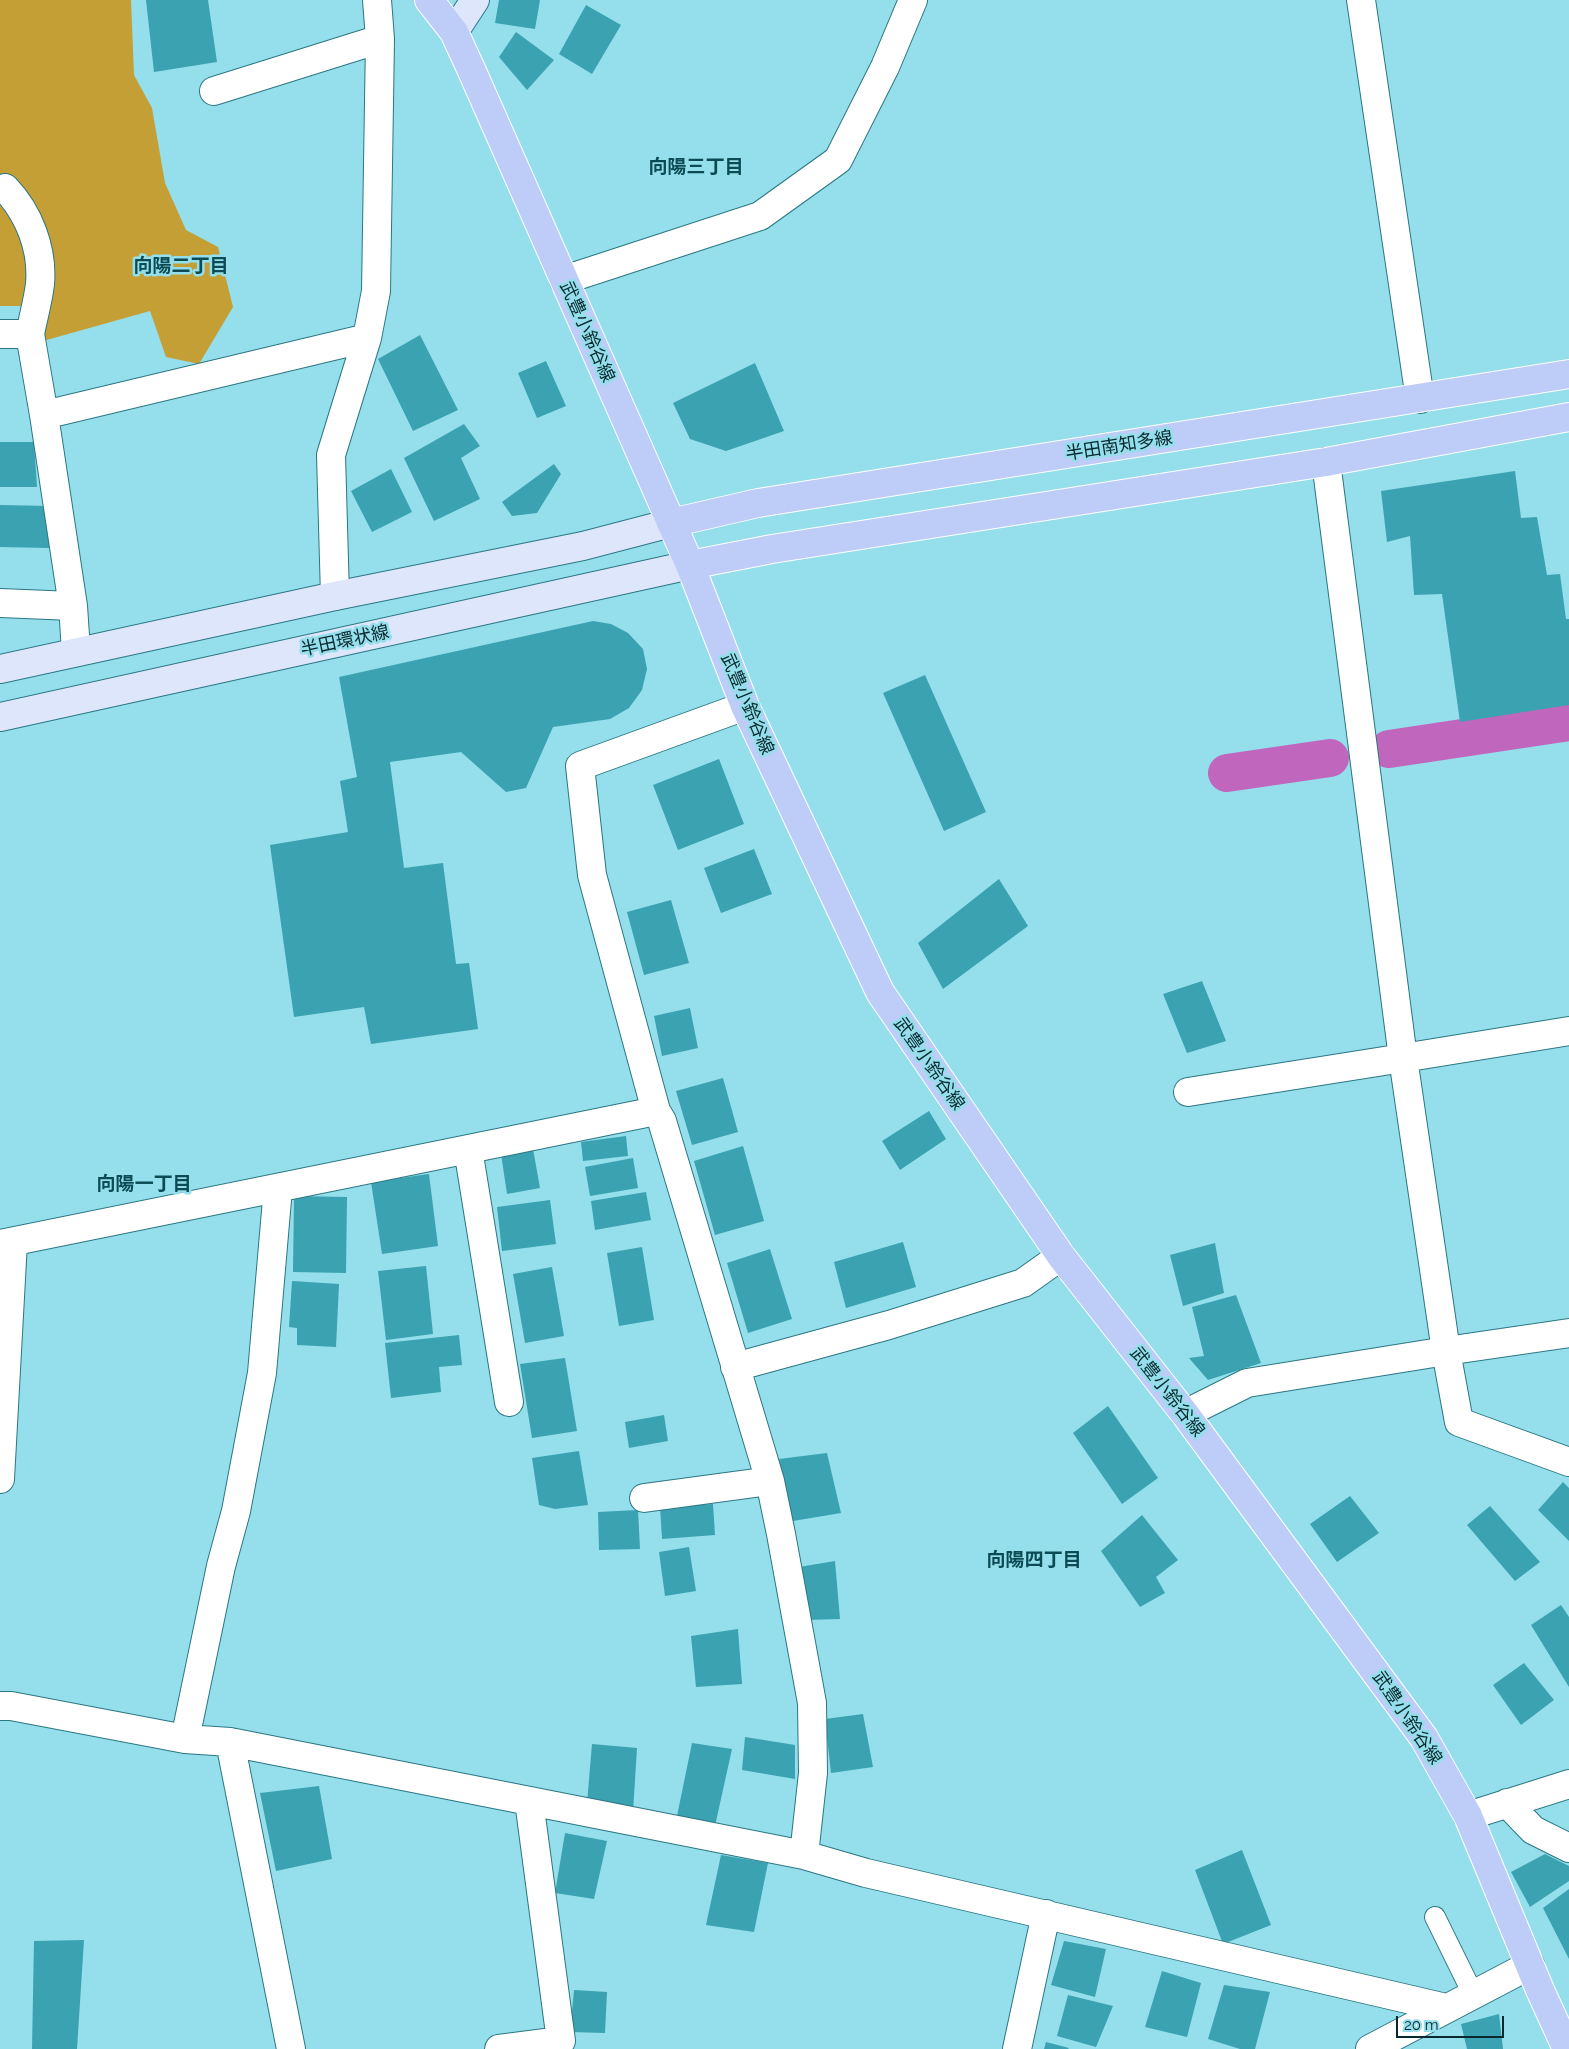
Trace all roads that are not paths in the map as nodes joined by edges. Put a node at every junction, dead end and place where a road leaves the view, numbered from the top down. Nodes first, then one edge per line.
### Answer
1 (378, 0) edge
2 (429, 0) edge
3 (475, 0) edge
4 (913, 0) edge
5 (1361, 0) edge
6 (454, 32) junction
7 (380, 39) junction
8 (214, 91) dead end
9 (5, 188) dead end
10 (564, 280) junction
11 (0, 334) edge
12 (30, 334) junction
13 (367, 338) junction
14 (1569, 374) edge
15 (1420, 399) junction
16 (44, 415) junction
17 (1569, 417) edge
18 (1326, 462) junction
19 (671, 523) junction
20 (690, 565) junction
21 (336, 596) junction
22 (0, 603) edge
23 (73, 606) junction
24 (76, 651) junction
25 (0, 669) edge
26 (745, 706) junction
27 (0, 717) edge
28 (1569, 1031) edge
29 (1403, 1058) junction
30 (1188, 1092) dead end
31 (656, 1111) junction
32 (468, 1149) junction
33 (278, 1188) junction
34 (6, 1243) edge
35 (1062, 1256) junction
36 (1569, 1332) edge
37 (1446, 1351) junction
38 (734, 1367) junction
39 (509, 1402) dead end
40 (1185, 1414) junction
41 (1569, 1462) edge
42 (0, 1479) edge
43 (770, 1481) junction
44 (644, 1498) dead end
45 (0, 1706) edge
46 (185, 1739) junction
47 (230, 1742) junction
48 (1569, 1784) edge
49 (529, 1801) junction
50 (1507, 1803) junction
51 (1468, 1816) junction
52 (1569, 1848) edge
53 (804, 1855) junction
54 (1046, 1914) junction
55 (1436, 1917) dead end
56 (1530, 1965) junction
57 (1473, 1994) junction
58 (1446, 2008) junction
59 (291, 2049) edge
60 (498, 2049) edge
61 (1017, 2049) edge
62 (1370, 2049) edge
63 (1567, 2049) edge

1 - 7 street
2 - 6 main road, 武豊小鈴谷線
3 - 6 main road
4 - 10 street
5 - 15 street
6 - 10 main road, 武豊小鈴谷線
7 - 8 street
7 - 13 street
9 - 12 street
10 - 19 main road, 武豊小鈴谷線
11 - 12 street
12 - 16 street
13 - 16 street
13 - 21 street
14 - 15 main road, 半田南知多線
15 - 19 main road, 半田南知多線
16 - 23 street
17 - 18 main road
18 - 20 main road
18 - 29 street
19 - 20 main road, 武豊小鈴谷線
19 - 21 main road
20 - 26 main road, 武豊小鈴谷線
20 - 27 main road, 半田環状線
21 - 24 main road
22 - 23 street
23 - 24 street
24 - 25 main road
26 - 31 street
26 - 35 main road, 武豊小鈴谷線
28 - 29 street
29 - 30 street
29 - 37 street
31 - 32 street
31 - 38 street
32 - 33 street
32 - 39 street
33 - 34 street
33 - 46 street
34 - 42 street
35 - 38 street
35 - 40 main road, 武豊小鈴谷線
36 - 37 street
37 - 40 street
37 - 41 street
38 - 43 street
40 - 51 main road, 武豊小鈴谷線
43 - 44 street
43 - 53 street
45 - 46 street
46 - 47 street
47 - 49 street
47 - 59 street
48 - 50 street
49 - 53 street
49 - 60 street
50 - 51 street
50 - 52 street
51 - 56 main road, 武豊小鈴谷線
53 - 54 street
54 - 58 street
54 - 61 street
55 - 57 lane
56 - 57 street
56 - 63 main road, 武豊小鈴谷線
57 - 58 street
58 - 62 street

